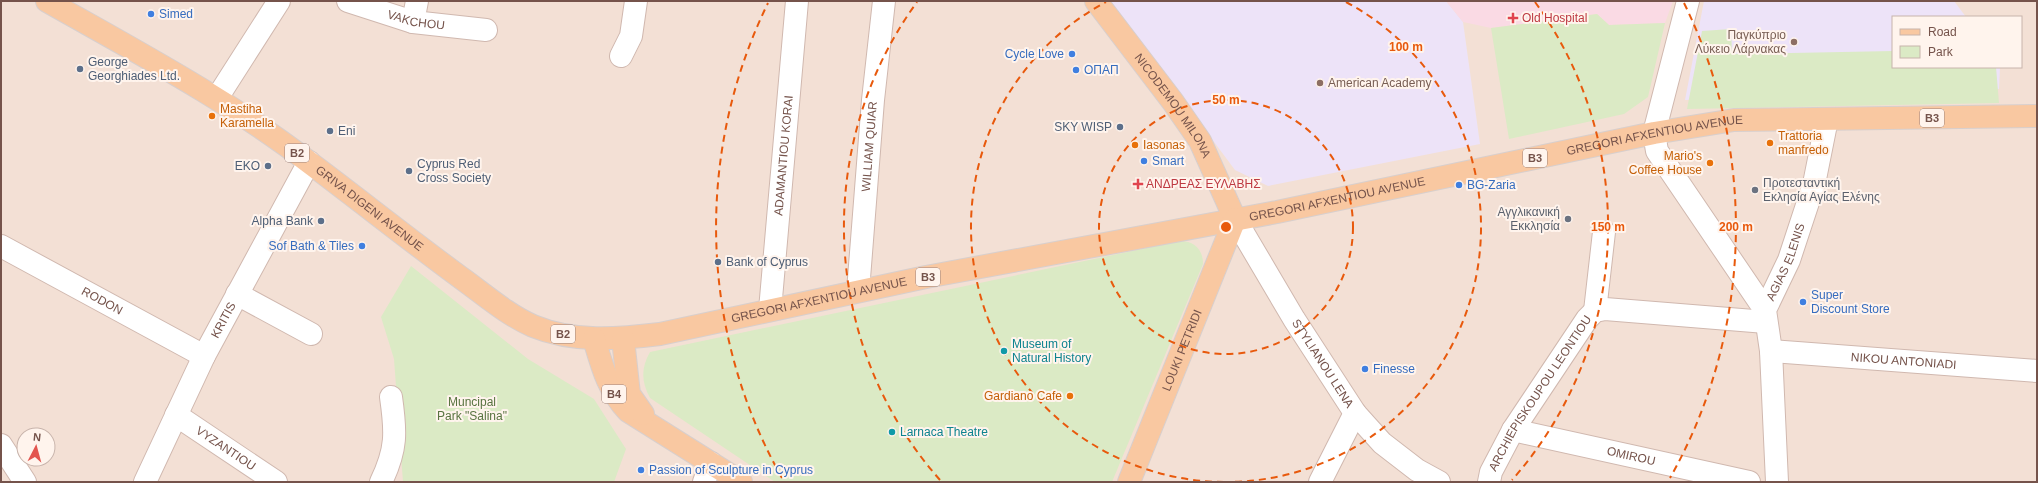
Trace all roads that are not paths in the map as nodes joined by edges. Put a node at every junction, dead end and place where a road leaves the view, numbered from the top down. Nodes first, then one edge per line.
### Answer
1 (48, 1) edge
2 (279, 1) edge
3 (348, 1) edge
4 (416, 1) edge
5 (636, 1) edge
6 (797, 1) edge
7 (884, 1) edge
8 (1096, 1) edge
9 (1688, 1) edge
10 (413, 22) junction
11 (486, 30) dead end
12 (621, 56) dead end
13 (217, 98) junction
14 (2037, 116) edge
15 (1827, 119) junction
16 (1654, 133) junction
17 (309, 162) junction
18 (1234, 219) junction
19 (1604, 232) dead end
20 (1, 246) edge
21 (858, 291) junction
22 (237, 294) junction
23 (770, 310) junction
24 (1595, 311) junction
25 (1766, 316) junction
26 (311, 334) dead end
27 (594, 339) junction
28 (622, 339) junction
29 (1771, 351) junction
30 (204, 356) junction
31 (2037, 371) edge
32 (391, 397) dead end
33 (1355, 413) junction
34 (176, 415) junction
35 (659, 430) junction
36 (1513, 430) junction
37 (1, 444) edge
38 (707, 472) edge
39 (25, 482) edge
40 (145, 482) edge
41 (276, 482) edge
42 (381, 482) edge
43 (741, 482) edge
44 (1129, 482) edge
45 (1320, 482) edge
46 (1438, 482) edge
47 (1489, 482) edge
48 (1749, 482) edge
49 (1777, 482) edge

1 - 13 main road, GRIVA DIGENI AVENUE / B2
2 - 13 street
3 - 10 street, VAKCHOU
4 - 10 street
5 - 12 street
6 - 23 street, ADAMANTIOU KORAI
7 - 21 street, WILLIAM QUIAR
8 - 18 main road, NICODEMOU MILONA
9 - 16 street
10 - 11 street, VAKCHOU
13 - 17 main road, GRIVA DIGENI AVENUE / B2
14 - 15 main road, GREGORI AFXENTIOU AVENUE / B3
15 - 16 main road, GREGORI AFXENTIOU AVENUE / B3
15 - 25 street, AGIAS ELENIS
16 - 18 main road, GREGORI AFXENTIOU AVENUE / B3
16 - 25 street, AGIAS ELENIS
17 - 22 street, KRITIS
17 - 27 main road, GRIVA DIGENI AVENUE / B2
18 - 21 main road, GREGORI AFXENTIOU AVENUE / B3
18 - 33 street, STYLIANOU LENA
18 - 44 main road, LOUKI PETRIDI
19 - 24 street
20 - 30 street, RODON
21 - 23 main road, GREGORI AFXENTIOU AVENUE / B3
22 - 26 street
22 - 30 street, KRITIS
23 - 28 main road, GREGORI AFXENTIOU AVENUE / B3
24 - 25 street, ARCHIEPISKOUPOU LEONTIOU
24 - 36 street, ARCHIEPISKOUPOU LEONTIOU
25 - 29 street, AGIAS ELENIS
27 - 28 main road, GREGORI AFXENTIOU AVENUE / B2
27 - 35 main road, B4
28 - 35 main road, B4
29 - 31 street, NIKOU ANTONIADI
29 - 49 street, AGIAS ELENIS
30 - 34 street, KRITIS
32 - 42 street
33 - 45 street
33 - 46 street, STYLIANOU LENA
34 - 40 street, KRITIS
34 - 41 street, VYZANTIOU
35 - 38 main road, B4
36 - 47 street, ARCHIEPISKOUPOU LEONTIOU
36 - 48 street, OMIROU
37 - 39 street
38 - 43 main road, B4

